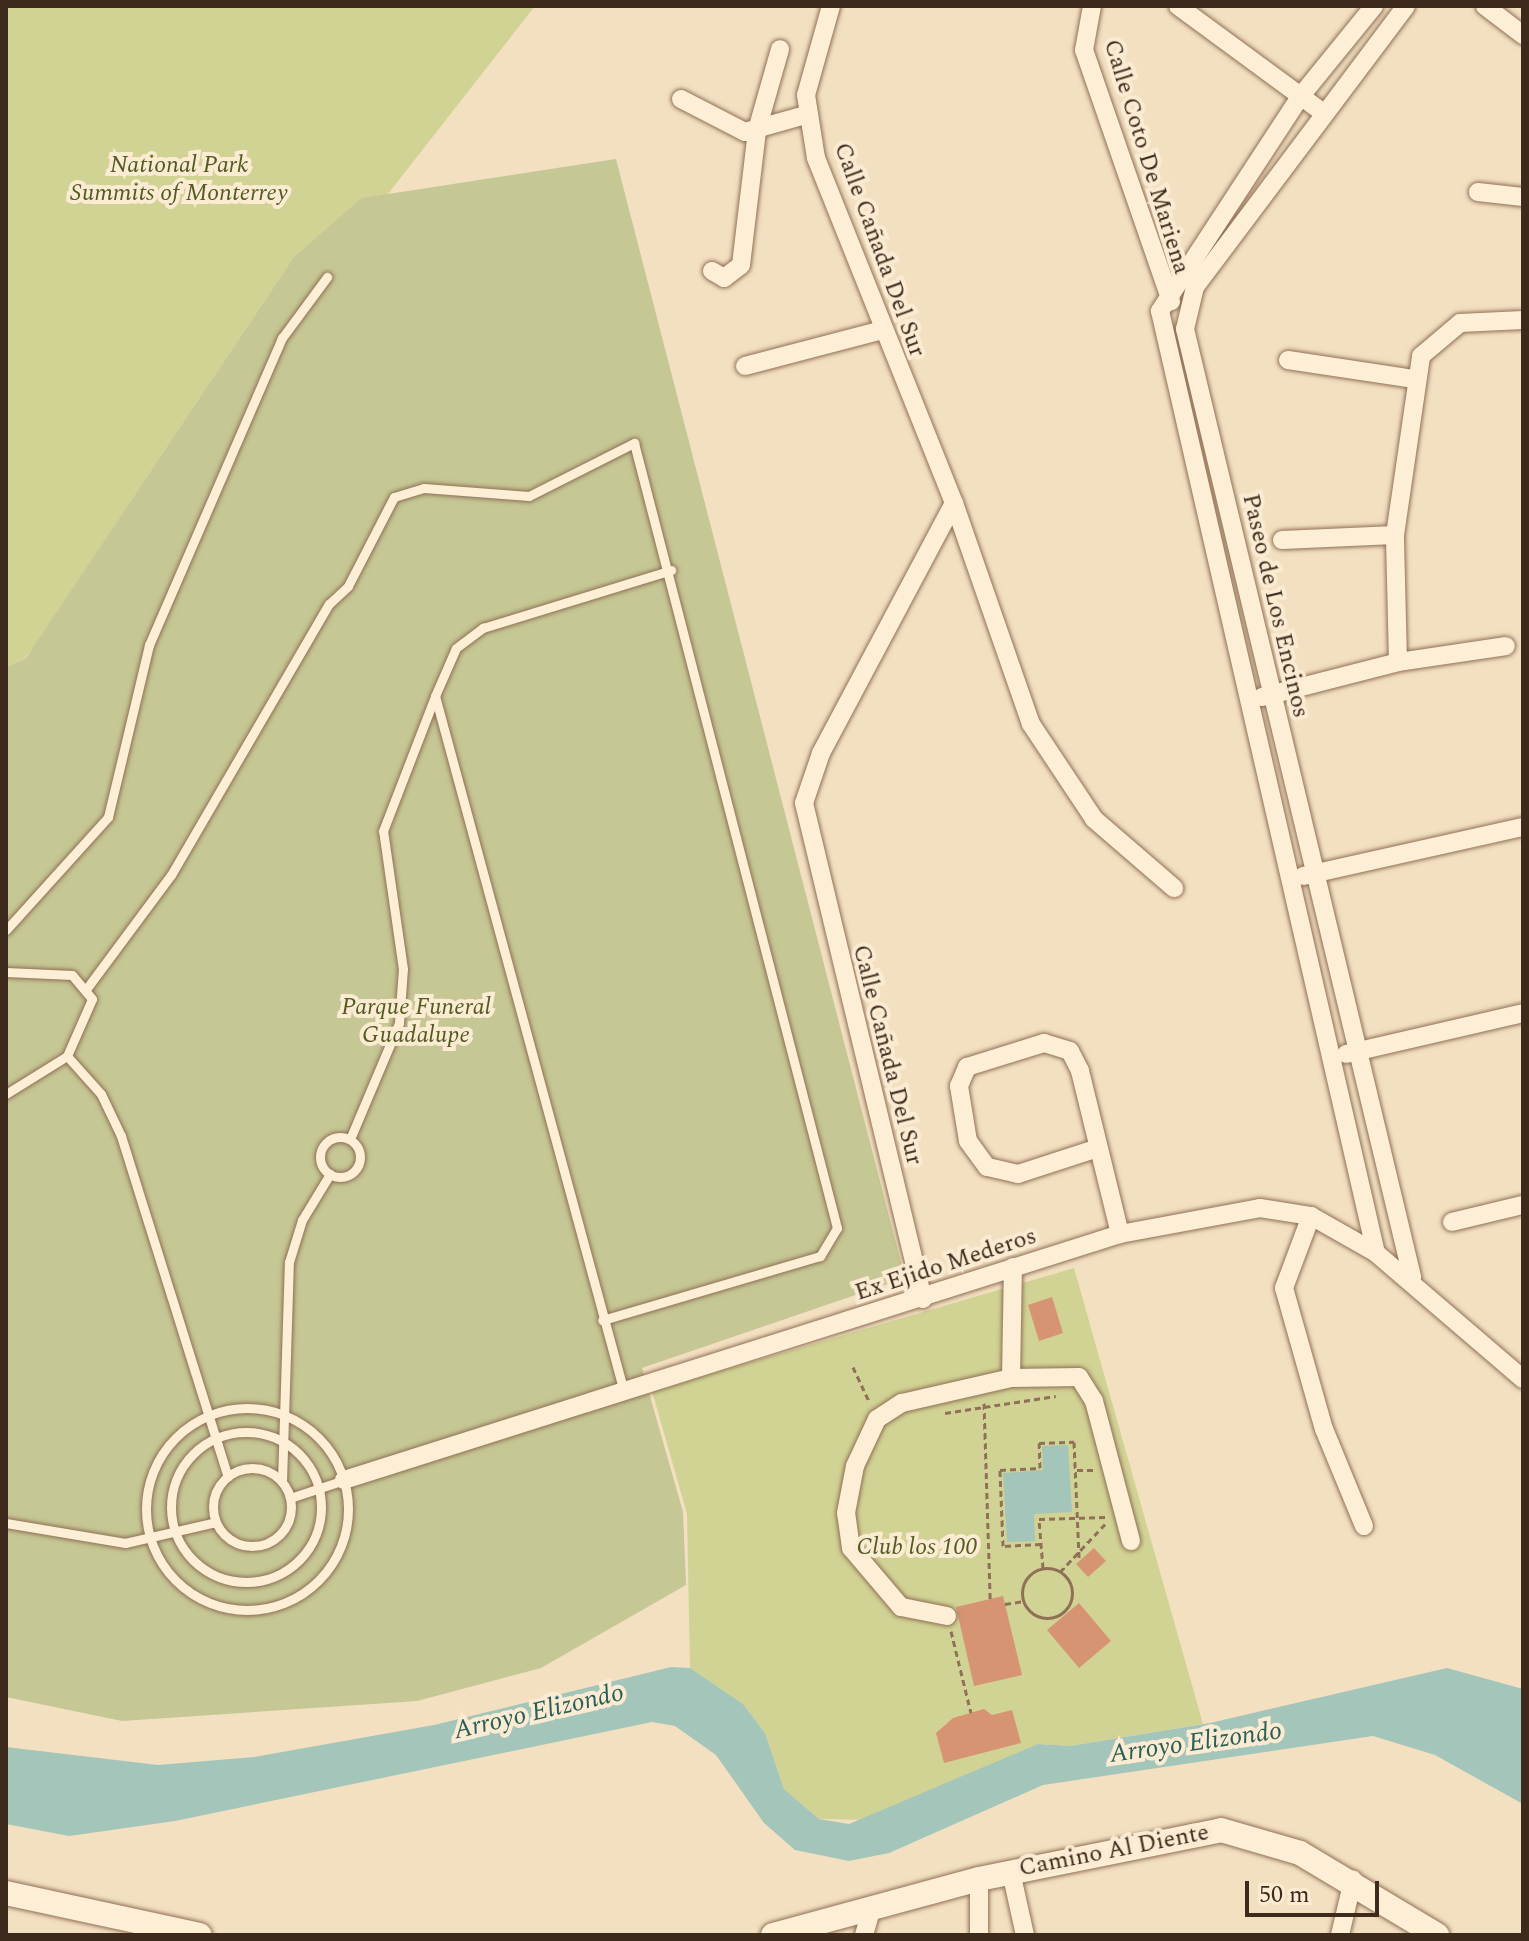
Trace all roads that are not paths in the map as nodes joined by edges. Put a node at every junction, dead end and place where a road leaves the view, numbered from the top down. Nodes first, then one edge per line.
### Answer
1 (831, 6) edge
2 (1092, 6) edge
3 (1178, 6) edge
4 (1374, 6) edge
5 (1406, 6) edge
6 (1485, 6) edge
7 (1523, 35) edge
8 (780, 49) dead end
9 (1300, 97) junction
10 (681, 99) dead end
11 (809, 114) junction
12 (1325, 114) junction
13 (757, 130) junction
14 (1478, 192) dead end
15 (1523, 197) edge
16 (712, 271) dead end
17 (327, 277) dead end
18 (1165, 296) junction
19 (1185, 314) junction
20 (1523, 320) edge
21 (882, 330) junction
22 (1288, 360) dead end
23 (745, 366) dead end
24 (1413, 379) junction
25 (954, 503) junction
26 (1395, 535) junction
27 (1282, 540) dead end
28 (671, 570) junction
29 (1506, 646) dead end
30 (1398, 662) junction
31 (1271, 694) junction
32 (435, 696) junction
33 (1248, 701) junction
34 (1523, 827) edge
35 (1315, 873) junction
36 (1292, 879) junction
37 (1174, 888) dead end
38 (6, 930) edge
39 (6, 972) edge
40 (87, 988) junction
41 (1520, 1020) edge
42 (1358, 1051) junction
43 (67, 1056) junction
44 (1336, 1057) junction
45 (6, 1094) edge
46 (350, 1139) junction
47 (1098, 1148) junction
48 (330, 1174) junction
49 (1523, 1205) edge
50 (1311, 1216) junction
51 (1452, 1222) dead end
52 (1120, 1234) junction
53 (1376, 1253) junction
54 (1013, 1267) junction
55 (1412, 1277) junction
56 (923, 1299) junction
57 (602, 1320) junction
58 (1011, 1378) junction
59 (1523, 1379) edge
60 (624, 1394) junction
61 (283, 1414) junction
62 (205, 1416) junction
63 (214, 1440) junction
64 (287, 1444) junction
65 (228, 1477) junction
66 (344, 1480) junction
67 (282, 1482) junction
68 (319, 1488) junction
69 (290, 1498) junction
70 (216, 1522) junction
71 (6, 1523) edge
72 (1364, 1526) dead end
73 (176, 1534) junction
74 (151, 1541) junction
75 (1131, 1541) dead end
76 (947, 1616) road end
77 (1011, 1872) junction
78 (979, 1879) junction
79 (1353, 1880) junction
80 (6, 1893) edge
81 (871, 1910) junction
82 (836, 1927) edge
83 (200, 1935) edge
84 (773, 1935) edge
85 (864, 1935) edge
86 (979, 1935) edge
87 (1025, 1935) edge
88 (1340, 1935) edge
89 (1437, 1935) edge

1 - 11 street, Calle Cañada Del Sur
2 - 18 street, Calle Coto De Mariena
3 - 9 street
4 - 9 street
5 - 12 street
6 - 7 street
8 - 13 street
9 - 12 street
9 - 18 street
10 - 13 street
11 - 13 street
11 - 21 street, Calle Cañada Del Sur
12 - 19 street
13 - 16 street
14 - 15 street
17 - 38 lane
18 - 19 street, Calle Coto De Mariena
18 - 33 street, Paseo de Los Encinos
19 - 31 street, Paseo de Los Encinos
20 - 24 street
21 - 23 street
21 - 25 street, Calle Cañada Del Sur
22 - 24 street
24 - 26 street
25 - 37 street, Calle Cañada Del Sur
25 - 56 street, Calle Cañada Del Sur
26 - 27 street
26 - 30 street
28 - 32 lane
28 - 40 lane
28 - 57 lane
29 - 30 street
30 - 31 street
31 - 33 street
31 - 35 street, Paseo de Los Encinos
32 - 46 lane
32 - 57 lane
33 - 36 street, Paseo de Los Encinos
34 - 35 street
35 - 36 street
35 - 42 street, Paseo de Los Encinos
36 - 44 street, Paseo de Los Encinos
39 - 40 lane
40 - 43 lane
41 - 42 street
42 - 44 street
42 - 55 street, Paseo de Los Encinos
43 - 45 lane
43 - 62 lane
44 - 53 street, Paseo de Los Encinos
46 - 48 lane
46 - 48 lane
47 - 47 street
47 - 52 street
48 - 61 lane
49 - 51 street
50 - 52 street, Ex Ejido Mederos
50 - 53 street, Ex Ejido Mederos
50 - 72 street
52 - 54 street, Ex Ejido Mederos
53 - 55 street, Ex Ejido Mederos
54 - 56 street, Ex Ejido Mederos
54 - 58 street
55 - 59 street, Ex Ejido Mederos
56 - 60 street, Ex Ejido Mederos
57 - 60 lane
58 - 75 street
58 - 76 street
60 - 66 street, Ex Ejido Mederos
61 - 62 lane
61 - 64 lane
61 - 66 lane
62 - 63 lane
62 - 74 lane
63 - 64 lane
63 - 65 lane
63 - 73 lane
64 - 67 lane
64 - 68 lane
65 - 67 lane
65 - 70 lane
66 - 68 lane
66 - 74 lane
67 - 69 lane
68 - 69 lane
68 - 73 lane
69 - 70 lane
70 - 73 lane
71 - 74 lane
73 - 74 lane
77 - 78 street, Camino Al Diente
77 - 79 street, Camino Al Diente
77 - 87 street
78 - 81 street, Camino Al Diente
78 - 86 street
79 - 88 street
79 - 89 street, Camino Al Diente
80 - 83 street
81 - 82 street, Camino Al Diente
81 - 85 street
82 - 84 street, Camino Al Diente

